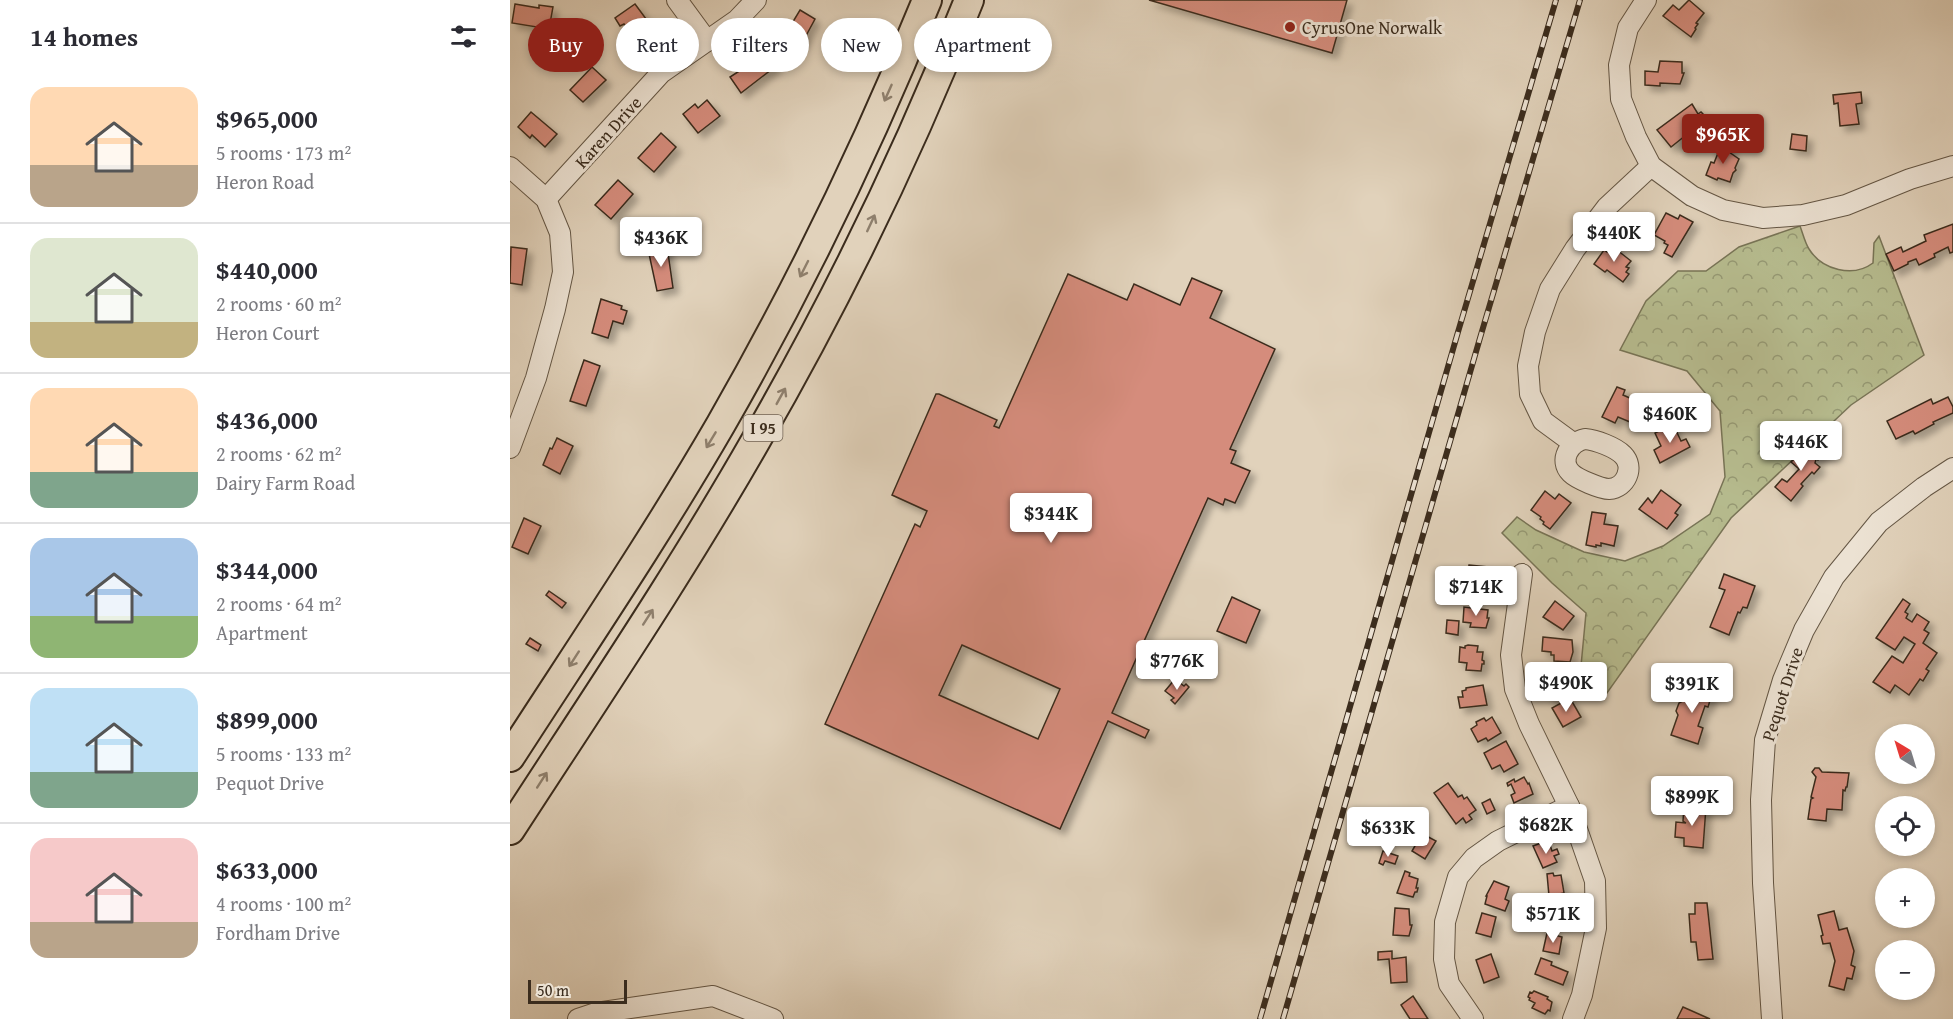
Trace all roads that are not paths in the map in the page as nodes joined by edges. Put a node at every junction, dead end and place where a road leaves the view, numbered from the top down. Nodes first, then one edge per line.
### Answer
1 (677, 0) edge
2 (756, 0) edge
3 (927, 0) edge
4 (969, 0) edge
5 (1646, 0) edge
6 (707, 41) junction
7 (1651, 166) junction
8 (1953, 166) edge
9 (510, 167) edge
10 (546, 200) junction
11 (1573, 444) dead end
12 (510, 448) edge
13 (1953, 468) edge
14 (1521, 574) dead end
15 (510, 757) edge
16 (1569, 806) junction
17 (510, 830) edge
18 (578, 1019) edge
19 (773, 1019) edge
20 (1473, 1019) edge
21 (1573, 1019) edge
22 (1772, 1019) edge

1 - 6 street
2 - 6 street, Karen Drive
3 -> 15 highway, I 95
17 -> 4 highway, I 95
5 - 7 street
6 - 10 street, Karen Drive
7 - 8 street
7 - 11 street
9 - 10 street
10 - 12 street
13 - 22 street, Pequot Drive
14 - 16 street
16 - 20 street
16 - 21 street
18 - 19 street

